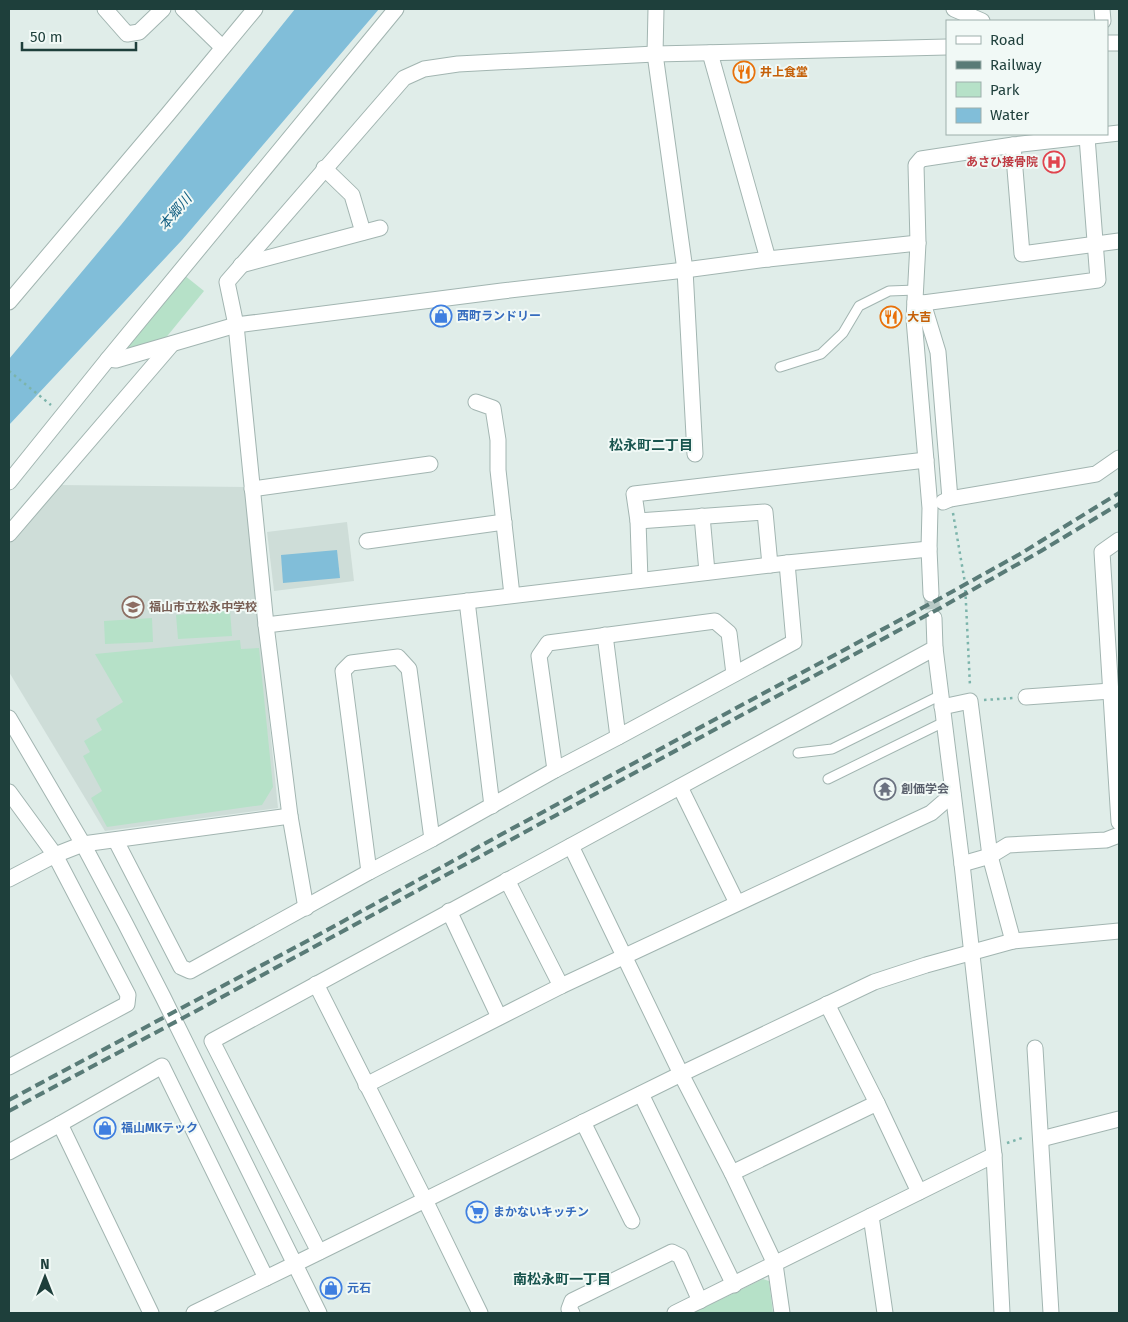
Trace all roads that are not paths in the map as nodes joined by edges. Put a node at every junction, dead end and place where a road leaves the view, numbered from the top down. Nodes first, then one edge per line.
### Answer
1 (105, 9) edge
2 (163, 9) edge
3 (183, 9) edge
4 (255, 9) edge
5 (396, 9) edge
6 (656, 9) edge
7 (954, 9) edge
8 (980, 20) edge
9 (222, 47) junction
10 (946, 47) edge
11 (710, 53) junction
12 (655, 54) junction
13 (1103, 135) edge
14 (1087, 137) junction
15 (1013, 145) junction
16 (324, 168) junction
17 (380, 228) dead end
18 (363, 232) junction
19 (1119, 241) edge
20 (918, 243) junction
21 (1094, 244) junction
22 (768, 259) junction
23 (240, 265) junction
24 (686, 270) junction
25 (918, 298) junction
26 (9, 302) edge
27 (236, 325) junction
28 (172, 344) junction
29 (108, 359) junction
30 (780, 366) dead end
31 (476, 402) dead end
32 (695, 454) dead end
33 (1119, 458) edge
34 (926, 460) junction
35 (430, 464) dead end
36 (9, 482) edge
37 (252, 489) junction
38 (950, 499) junction
39 (930, 508) junction
40 (702, 516) junction
41 (638, 521) junction
42 (504, 522) junction
43 (9, 534) edge
44 (367, 540) dead end
45 (1119, 540) edge
46 (929, 549) junction
47 (786, 563) junction
48 (770, 565) junction
49 (707, 572) junction
50 (640, 580) junction
51 (932, 594) tunnel mouth
52 (512, 595) junction
53 (467, 601) junction
54 (934, 618) tunnel mouth
55 (266, 624) junction
56 (606, 635) junction
57 (935, 648) junction
58 (734, 674) junction
59 (1111, 691) junction
60 (1026, 697) road end
61 (942, 708) junction
62 (9, 718) edge
63 (618, 737) junction
64 (798, 753) dead end
65 (555, 770) junction
66 (828, 779) dead end
67 (680, 787) junction
68 (9, 792) edge
69 (952, 794) junction
70 (492, 806) junction
71 (290, 816) junction
72 (1119, 822) edge
73 (1119, 835) edge
74 (432, 839) junction
75 (116, 840) junction
76 (83, 844) junction
77 (571, 846) junction
78 (54, 855) junction
79 (990, 856) junction
80 (962, 864) junction
81 (369, 872) junction
82 (9, 878) edge
83 (507, 880) junction
84 (737, 903) junction
85 (306, 908) junction
86 (449, 911) junction
87 (1119, 931) edge
88 (1013, 941) junction
89 (971, 953) junction
90 (625, 956) junction
91 (316, 984) junction
92 (561, 986) junction
93 (827, 1004) junction
94 (500, 1017) junction
95 (1035, 1048) dead end
96 (9, 1066) edge
97 (681, 1074) junction
98 (366, 1085) junction
99 (641, 1094) junction
100 (876, 1103) junction
101 (1119, 1119) edge
102 (583, 1122) junction
103 (60, 1124) junction
104 (1041, 1136) junction
105 (994, 1151) junction
106 (9, 1152) edge
107 (732, 1173) junction
108 (919, 1192) junction
109 (425, 1200) junction
110 (871, 1216) junction
111 (632, 1221) dead end
112 (319, 1252) junction
113 (295, 1264) junction
114 (775, 1264) junction
115 (266, 1278) junction
116 (734, 1284) junction
117 (700, 1301) junction
118 (151, 1313) edge
119 (194, 1313) edge
120 (319, 1313) edge
121 (480, 1313) edge
122 (572, 1313) edge
123 (675, 1313) edge
124 (782, 1313) edge
125 (885, 1313) edge
126 (1002, 1313) edge
127 (1051, 1313) edge

1 - 2 street
3 - 9 street
4 - 9 street
5 - 29 street
6 - 12 street
7 - 8 street
9 - 26 street
10 - 11 street
11 - 12 street
11 - 22 street
12 - 16 street
12 - 24 street
13 - 14 street
14 - 15 street
14 - 21 street
15 - 20 street
15 - 21 street
16 - 18 street
16 - 23 street
17 - 18 street
18 - 23 street
19 - 21 street
20 - 22 street
20 - 25 street
21 - 25 street
22 - 24 street
23 - 27 street
24 - 27 street
24 - 32 street
25 - 30 lane
25 - 34 street
25 - 38 street
27 - 28 street
27 - 37 street
28 - 29 street
28 - 43 street
29 - 36 street
31 - 42 street
33 - 38 street
34 - 39 street
34 - 41 street
35 - 37 street
37 - 55 street
38 - 39 street
39 - 46 street
40 - 41 street
40 - 48 street
40 - 49 street
41 - 50 street
42 - 44 street
42 - 52 street
45 - 59 street
46 - 47 street
46 - 51 street
47 - 48 street
47 - 58 street
48 - 49 street
49 - 50 street
50 - 52 street
52 - 53 street
53 - 55 street
53 - 70 street
54 - 57 street
55 - 71 street
56 - 58 street
56 - 63 street
56 - 65 street
57 - 61 street
57 - 67 street
58 - 63 street
59 - 60 street
59 - 72 street
61 - 64 lane
61 - 66 lane
61 - 69 street
61 - 79 street
62 - 76 street
63 - 65 street
65 - 70 street
67 - 77 street
67 - 84 street
68 - 78 street
69 - 80 street
69 - 84 street
70 - 74 street
71 - 75 street
71 - 85 street
73 - 79 street
74 - 81 street
74 - 81 street
75 - 76 street
75 - 85 street
76 - 78 street
76 - 113 street
77 - 83 street
77 - 90 street
78 - 82 street
78 - 96 street
79 - 80 street
79 - 88 street
80 - 89 street
81 - 85 street
83 - 86 street
83 - 92 street
84 - 90 street
86 - 91 street
86 - 94 street
87 - 88 street
88 - 89 street
89 - 93 street
89 - 105 street
90 - 92 street
90 - 97 street
91 - 98 street
91 - 112 street
92 - 94 street
93 - 97 street
93 - 100 street
94 - 98 street
95 - 104 street
97 - 99 street
97 - 107 street
98 - 109 street
99 - 102 street
99 - 116 street
100 - 107 street
100 - 108 street
101 - 104 street
102 - 109 street
102 - 111 street
103 - 106 street
103 - 115 street
103 - 118 street
104 - 127 street
105 - 108 street
105 - 126 street
107 - 114 street
108 - 110 street
109 - 112 street
109 - 121 street
110 - 114 street
110 - 125 street
112 - 113 street
113 - 115 street
113 - 120 street
114 - 116 street
114 - 124 street
115 - 119 street
116 - 117 street
117 - 122 street
117 - 123 street

